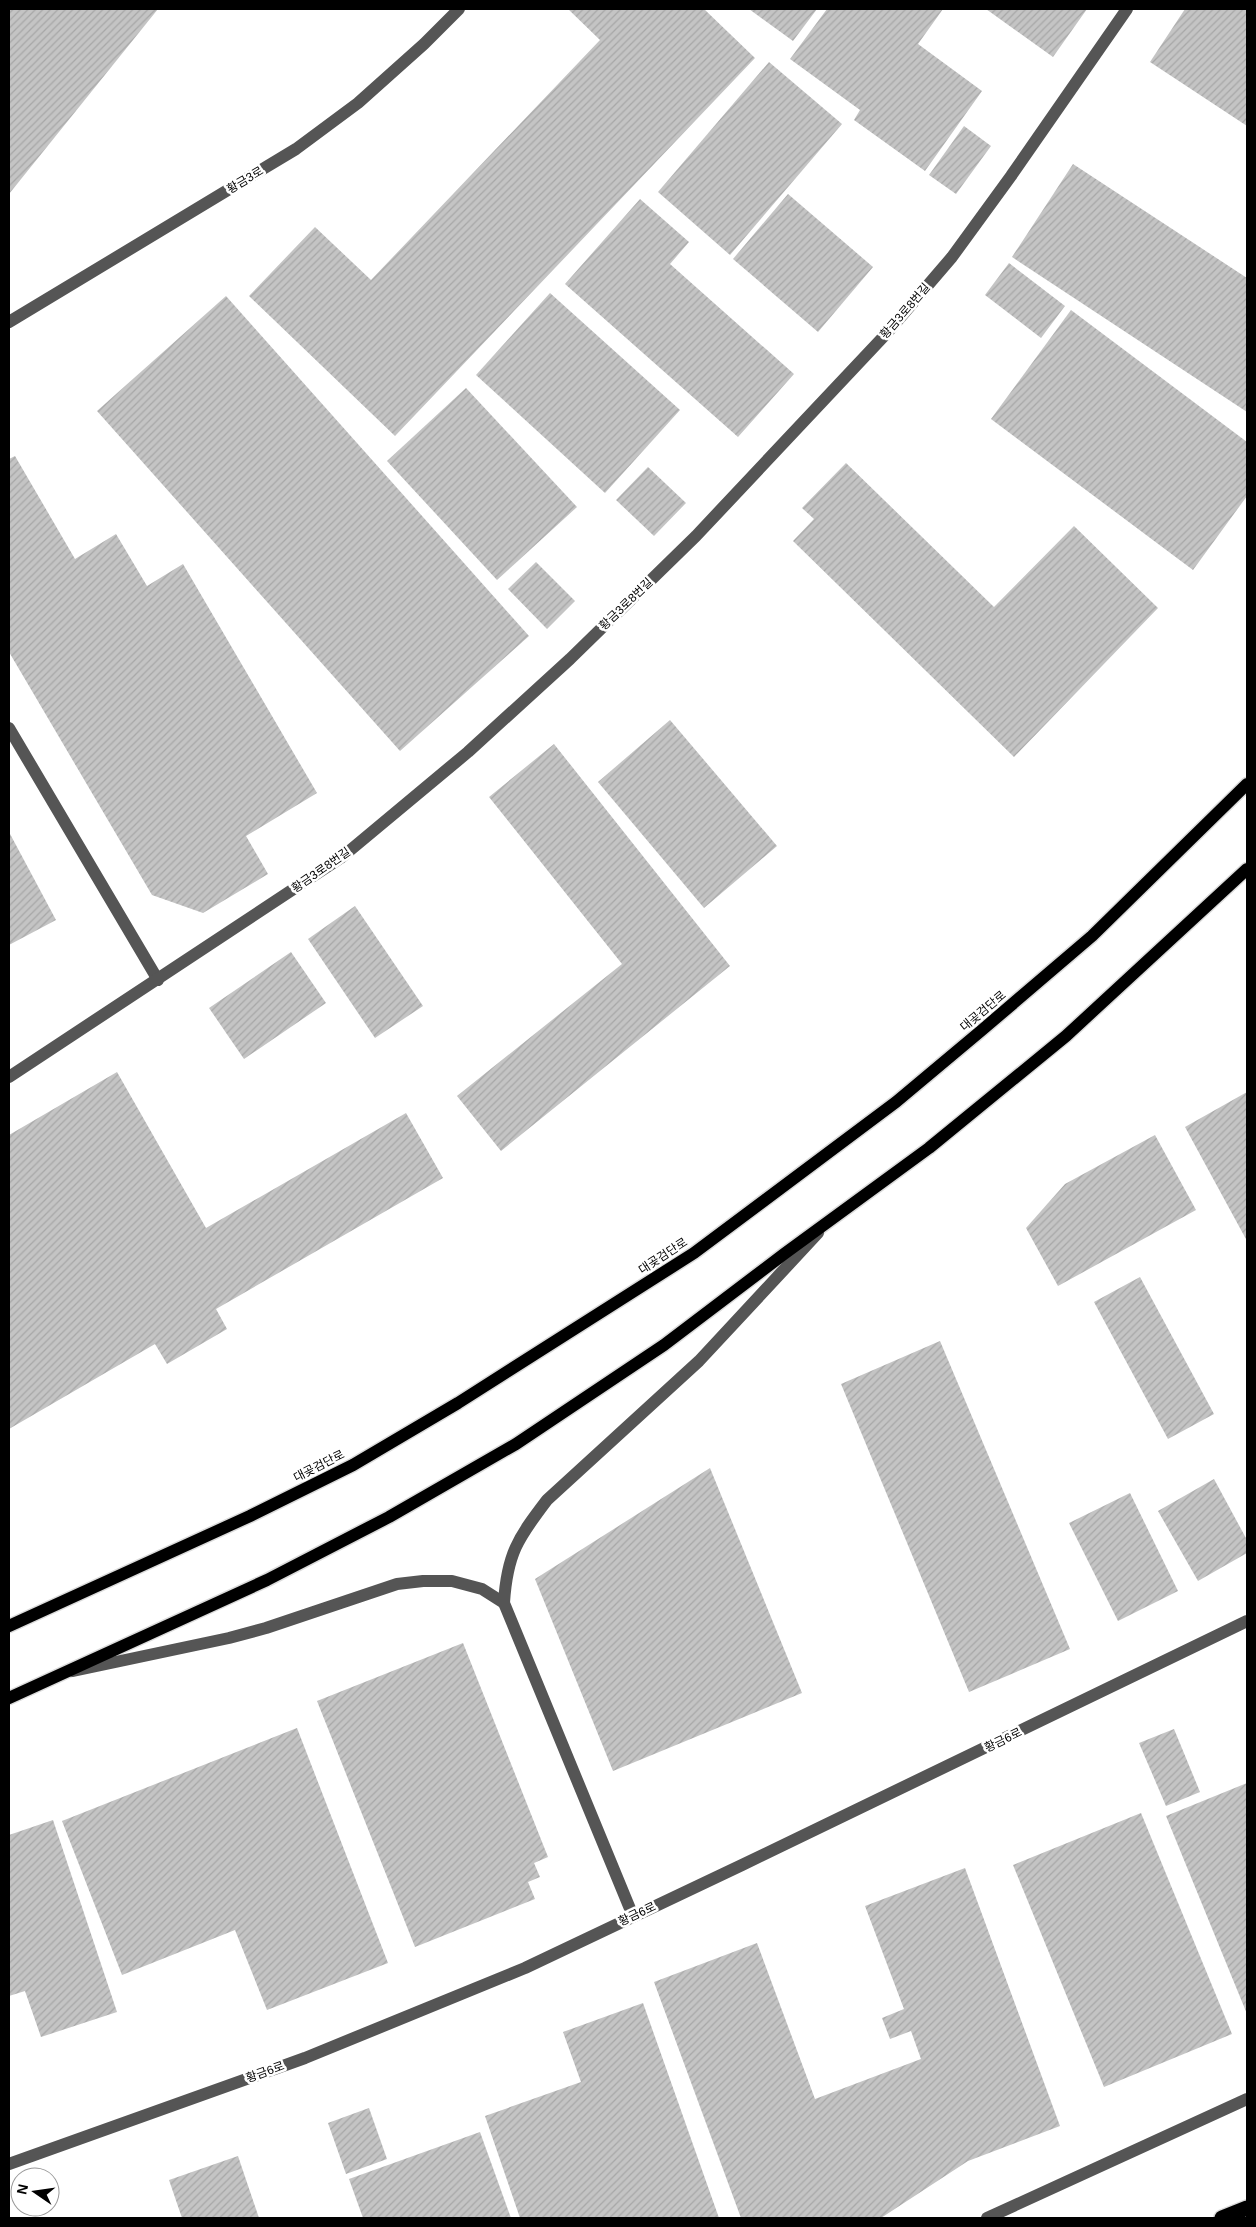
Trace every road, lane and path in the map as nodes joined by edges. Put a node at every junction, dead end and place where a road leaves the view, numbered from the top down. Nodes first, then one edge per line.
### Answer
1 (460, 9) edge
2 (1127, 9) edge
3 (9, 322) edge
4 (9, 728) edge
5 (1247, 784) edge
6 (1247, 870) edge
7 (158, 980) junction
8 (9, 1077) edge
9 (828, 1222) junction
10 (504, 1603) junction
11 (1247, 1621) edge
12 (9, 1626) edge
13 (63, 1673) junction
14 (9, 1698) edge
15 (634, 1916) junction
16 (1247, 2099) edge
17 (9, 2164) edge
18 (1247, 2208) edge
19 (987, 2218) edge
20 (1222, 2218) edge

1 - 3 street, 황금3로
2 - 7 street, 황금3로8번길
4 - 7 street
5 - 12 main road, 대곶검단로
6 - 9 main road
7 - 8 street, 황금3로8번길
9 - 10 street
9 - 13 main road
10 - 13 street
10 - 15 street
11 - 15 street, 황금6로
13 - 14 main road
15 - 17 street, 황금6로
16 - 19 street
18 - 20 highway

